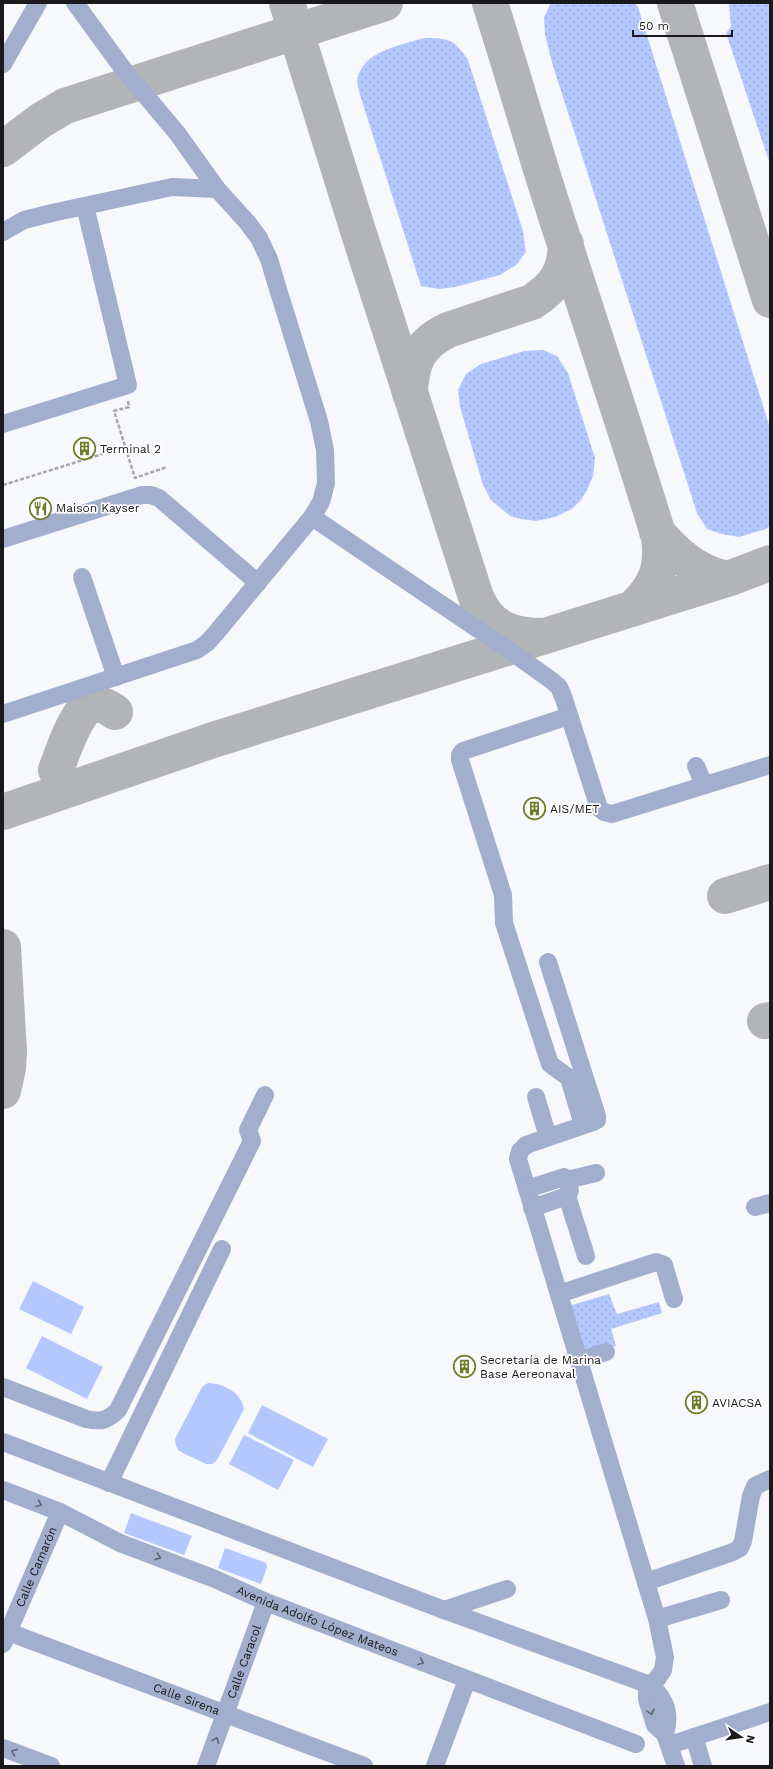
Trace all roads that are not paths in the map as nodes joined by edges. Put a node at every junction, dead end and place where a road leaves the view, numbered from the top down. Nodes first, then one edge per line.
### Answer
1 (38, 3) edge
2 (75, 3) edge
3 (3, 64) edge
4 (217, 190) junction
5 (85, 206) junction
6 (3, 232) edge
7 (3, 424) edge
8 (312, 517) junction
9 (3, 539) edge
10 (82, 578) dead end
11 (258, 583) junction
12 (116, 677) junction
13 (3, 714) edge
14 (569, 716) junction
15 (770, 765) edge
16 (696, 766) dead end
17 (704, 785) junction
18 (548, 962) dead end
19 (265, 1095) dead end
20 (536, 1097) dead end
21 (583, 1126) junction
22 (548, 1137) junction
23 (596, 1173) dead end
24 (567, 1188) junction
25 (527, 1189) junction
26 (532, 1208) junction
27 (222, 1249) dead end
28 (586, 1256) dead end
29 (559, 1294) junction
30 (674, 1299) dead end
31 (606, 1352) dead end
32 (580, 1360) junction
33 (3, 1387) edge
34 (3, 1442) edge
35 (770, 1479) edge
36 (109, 1483) junction
37 (3, 1490) edge
38 (60, 1512) junction
39 (646, 1582) junction
40 (507, 1589) dead end
41 (721, 1600) dead end
42 (266, 1602) junction
43 (444, 1610) junction
44 (658, 1619) junction
45 (5, 1635) edge
46 (467, 1680) junction
47 (650, 1685) junction
48 (770, 1712) edge
49 (226, 1714) junction
50 (694, 1737) junction
51 (667, 1740) junction
52 (636, 1744) dead end
53 (3, 1748) edge
54 (51, 1766) edge
55 (206, 1766) edge
56 (364, 1766) edge
57 (435, 1766) edge
58 (676, 1766) edge
59 (703, 1766) edge

1 - 3 street
2 - 4 street
4 - 5 street
4 - 8 street
5 - 6 street
5 - 7 street
8 - 11 street
8 - 14 street
9 - 11 street
10 - 12 street
11 - 12 street
12 - 13 street
14 - 17 street
14 - 21 street
15 - 17 street
16 - 17 street
18 - 21 street
19 - 33 street
20 - 22 street
21 - 22 street
22 - 25 street
23 - 24 street
24 - 25 street
24 - 26 street
24 - 28 street
25 - 26 street
26 - 29 street
27 - 36 street
29 - 30 street
29 - 32 street
31 - 32 street
32 - 39 street
34 - 36 street
35 - 39 street
36 - 43 street
37 -> 38 street, Avenida Adolfo López Mateos
38 -> 42 street, Avenida Adolfo López Mateos
38 - 45 street, Calle Camarón
39 - 44 street
40 - 43 street
41 - 44 street
42 -> 46 street, Avenida Adolfo López Mateos
42 - 49 street, Calle Caracol
43 - 47 street
44 - 47 street
45 - 49 street, Calle Sirena
46 - 52 street, Avenida Adolfo López Mateos
46 - 57 street
47 - 51 street
48 - 50 street
55 -> 49 street, Calle Caracol
49 - 56 street, Calle Sirena
50 - 51 street
50 - 59 street
51 - 58 street
54 -> 53 street

